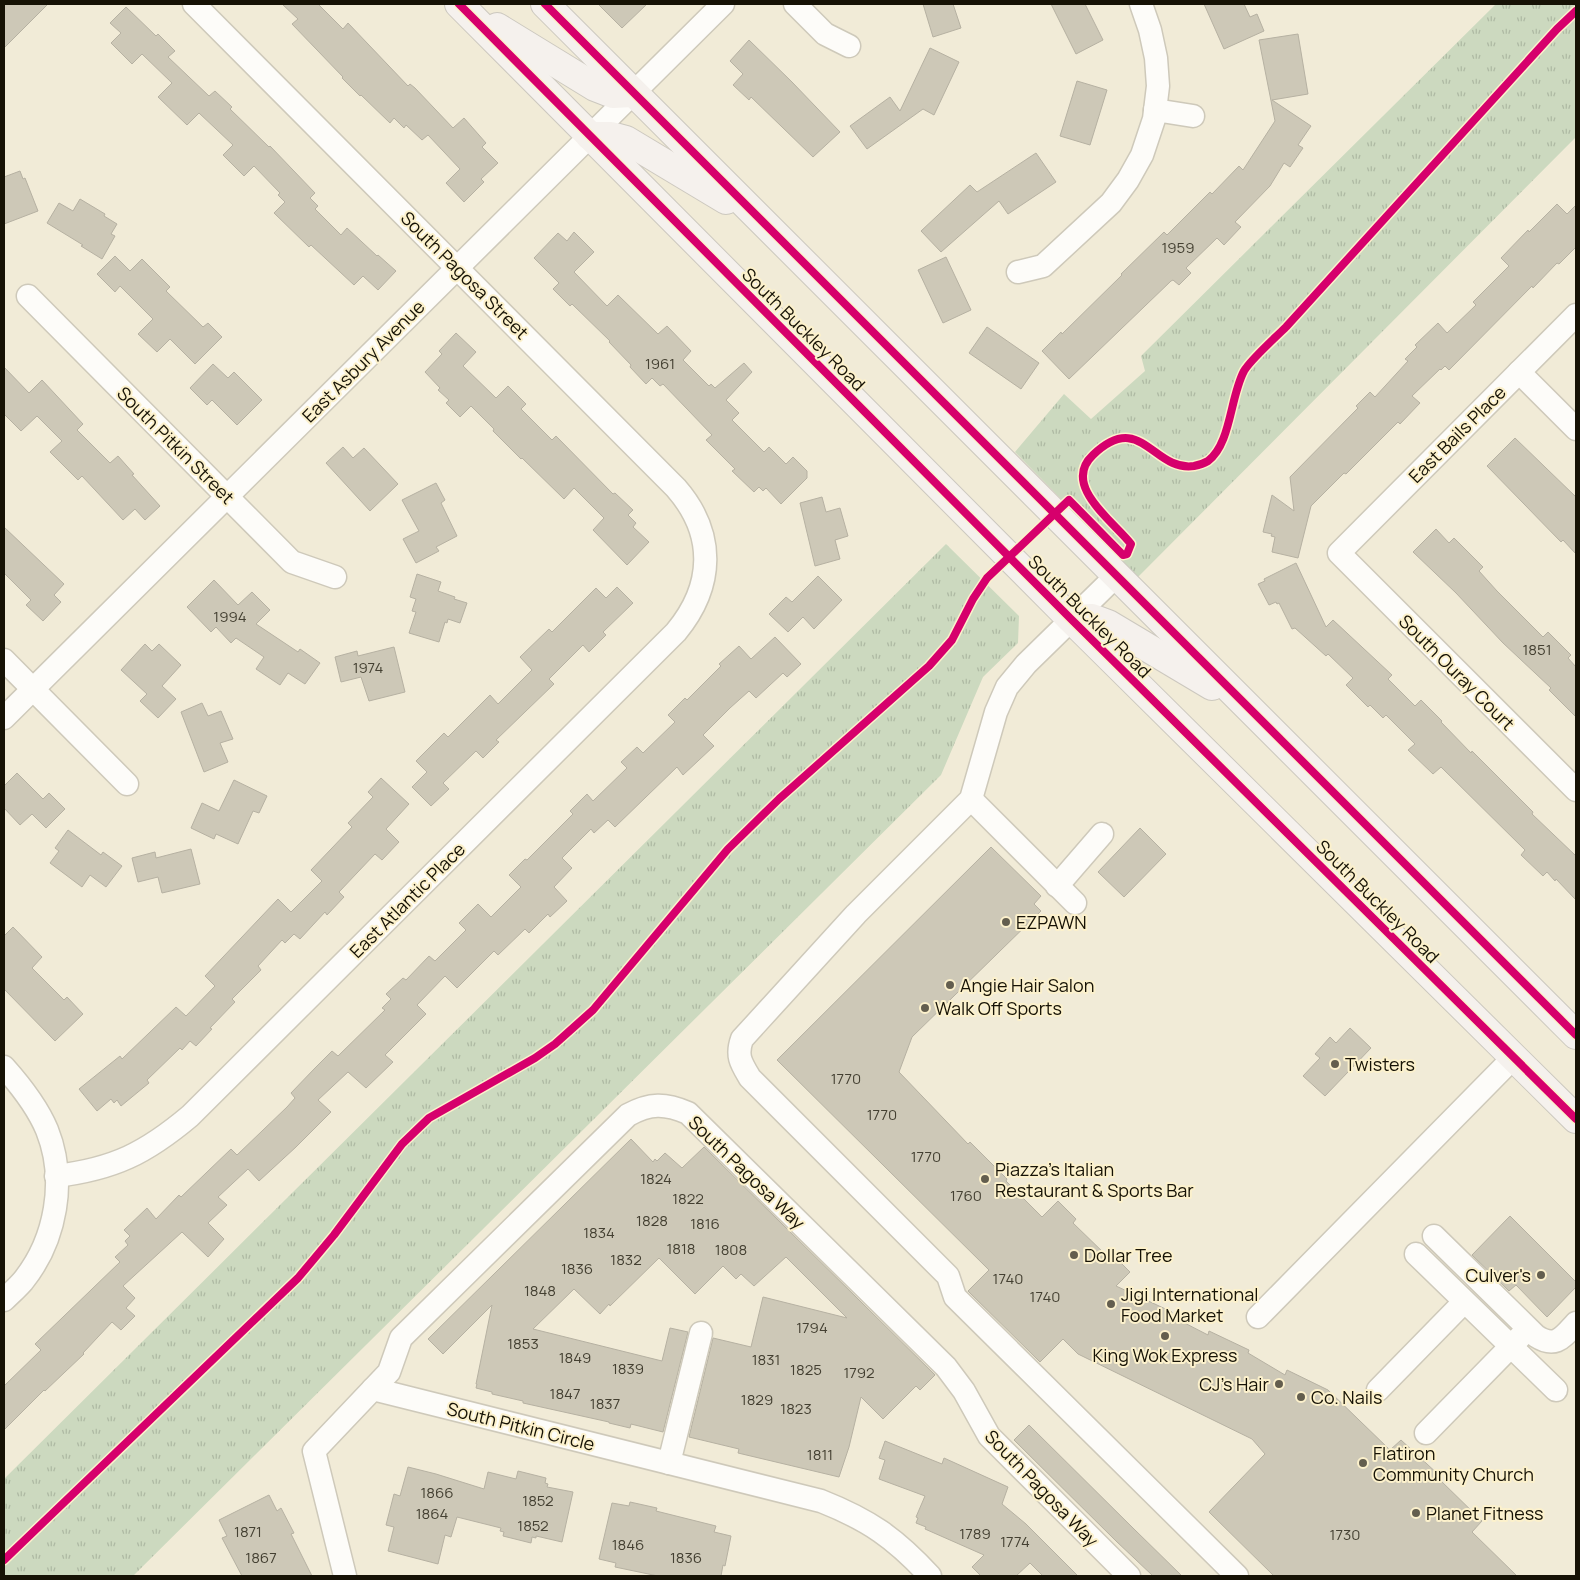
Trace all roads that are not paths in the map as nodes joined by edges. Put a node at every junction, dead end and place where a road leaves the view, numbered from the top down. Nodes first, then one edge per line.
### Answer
1 (194, 4) edge
2 (459, 4) edge
3 (544, 4) edge
4 (723, 4) edge
5 (795, 4) edge
6 (1141, 4) edge
7 (849, 46) dead end
8 (634, 93) junction
9 (1155, 110) junction
10 (1193, 116) dead end
11 (590, 136) junction
12 (760, 220) junction
13 (457, 268) junction
14 (1018, 272) dead end
15 (28, 296) dead end
16 (1576, 315) edge
17 (1519, 372) junction
18 (1576, 429) edge
19 (227, 496) junction
20 (1339, 553) joint
21 (706, 564) joint
22 (1116, 576) junction
23 (335, 577) dead end
24 (1072, 619) junction
25 (4, 660) edge
26 (33, 690) junction
27 (1249, 709) junction
28 (4, 718) edge
29 (127, 784) dead end
30 (1576, 790) edge
31 (970, 798) junction
32 (1102, 834) dead end
33 (1057, 886) junction
34 (1075, 903) dead end
35 (1576, 1035) edge
36 (1514, 1057) junction
37 (4, 1067) edge
38 (1576, 1118) edge
39 (56, 1176) junction
40 (1434, 1236) dead end
41 (1416, 1254) dead end
42 (4, 1300) edge
43 (1464, 1302) junction
44 (1258, 1317) dead end
45 (1576, 1323) edge
46 (1529, 1328) junction
47 (701, 1333) dead end
48 (1511, 1347) junction
49 (373, 1389) junction
50 (1378, 1390) dead end
51 (1556, 1390) dead end
52 (1426, 1433) dead end
53 (669, 1463) junction
54 (345, 1576) edge
55 (930, 1576) edge
56 (1129, 1576) edge
57 (1237, 1576) edge

1 - 13 street, South Pagosa Street
2 - 8 main road
2 - 11 main road, South Buckley Road
3 - 8 main road
4 - 8 street, East Asbury Avenue
5 - 7 street
6 - 9 street
8 - 11 street, East Asbury Avenue
8 - 12 main road
9 - 10 street
9 - 14 street
11 - 12 main road
11 - 13 street, East Asbury Avenue
11 - 24 main road, South Buckley Road
12 - 22 main road
13 - 19 street, East Asbury Avenue
13 - 21 street, South Pagosa Street
15 - 19 street, South Pitkin Street
16 - 17 street, East Bails Place
17 - 18 street
17 - 20 street, East Bails Place
19 - 23 street, South Pitkin Street
19 - 26 street, East Asbury Avenue
20 - 30 street, South Ouray Court
21 - 39 street, East Atlantic Place
22 - 24 street
22 - 27 main road
24 - 27 main road
24 - 31 street
24 - 36 main road, South Buckley Road
25 - 26 street
26 - 28 street, East Asbury Avenue
26 - 29 street
27 - 35 main road
31 - 33 street
31 - 57 street
32 - 33 street
33 - 34 street
36 - 38 main road, South Buckley Road
36 - 44 street
37 - 39 street
39 - 42 street
40 - 46 street
41 - 43 street
43 - 48 street
43 - 50 street
45 - 46 street
46 - 48 street
47 - 53 street
48 - 51 street
48 - 52 street
49 - 53 street, South Pitkin Circle
49 - 54 street, South Pagosa Way
49 - 56 street, South Pagosa Way
53 - 55 street, South Pitkin Circle

